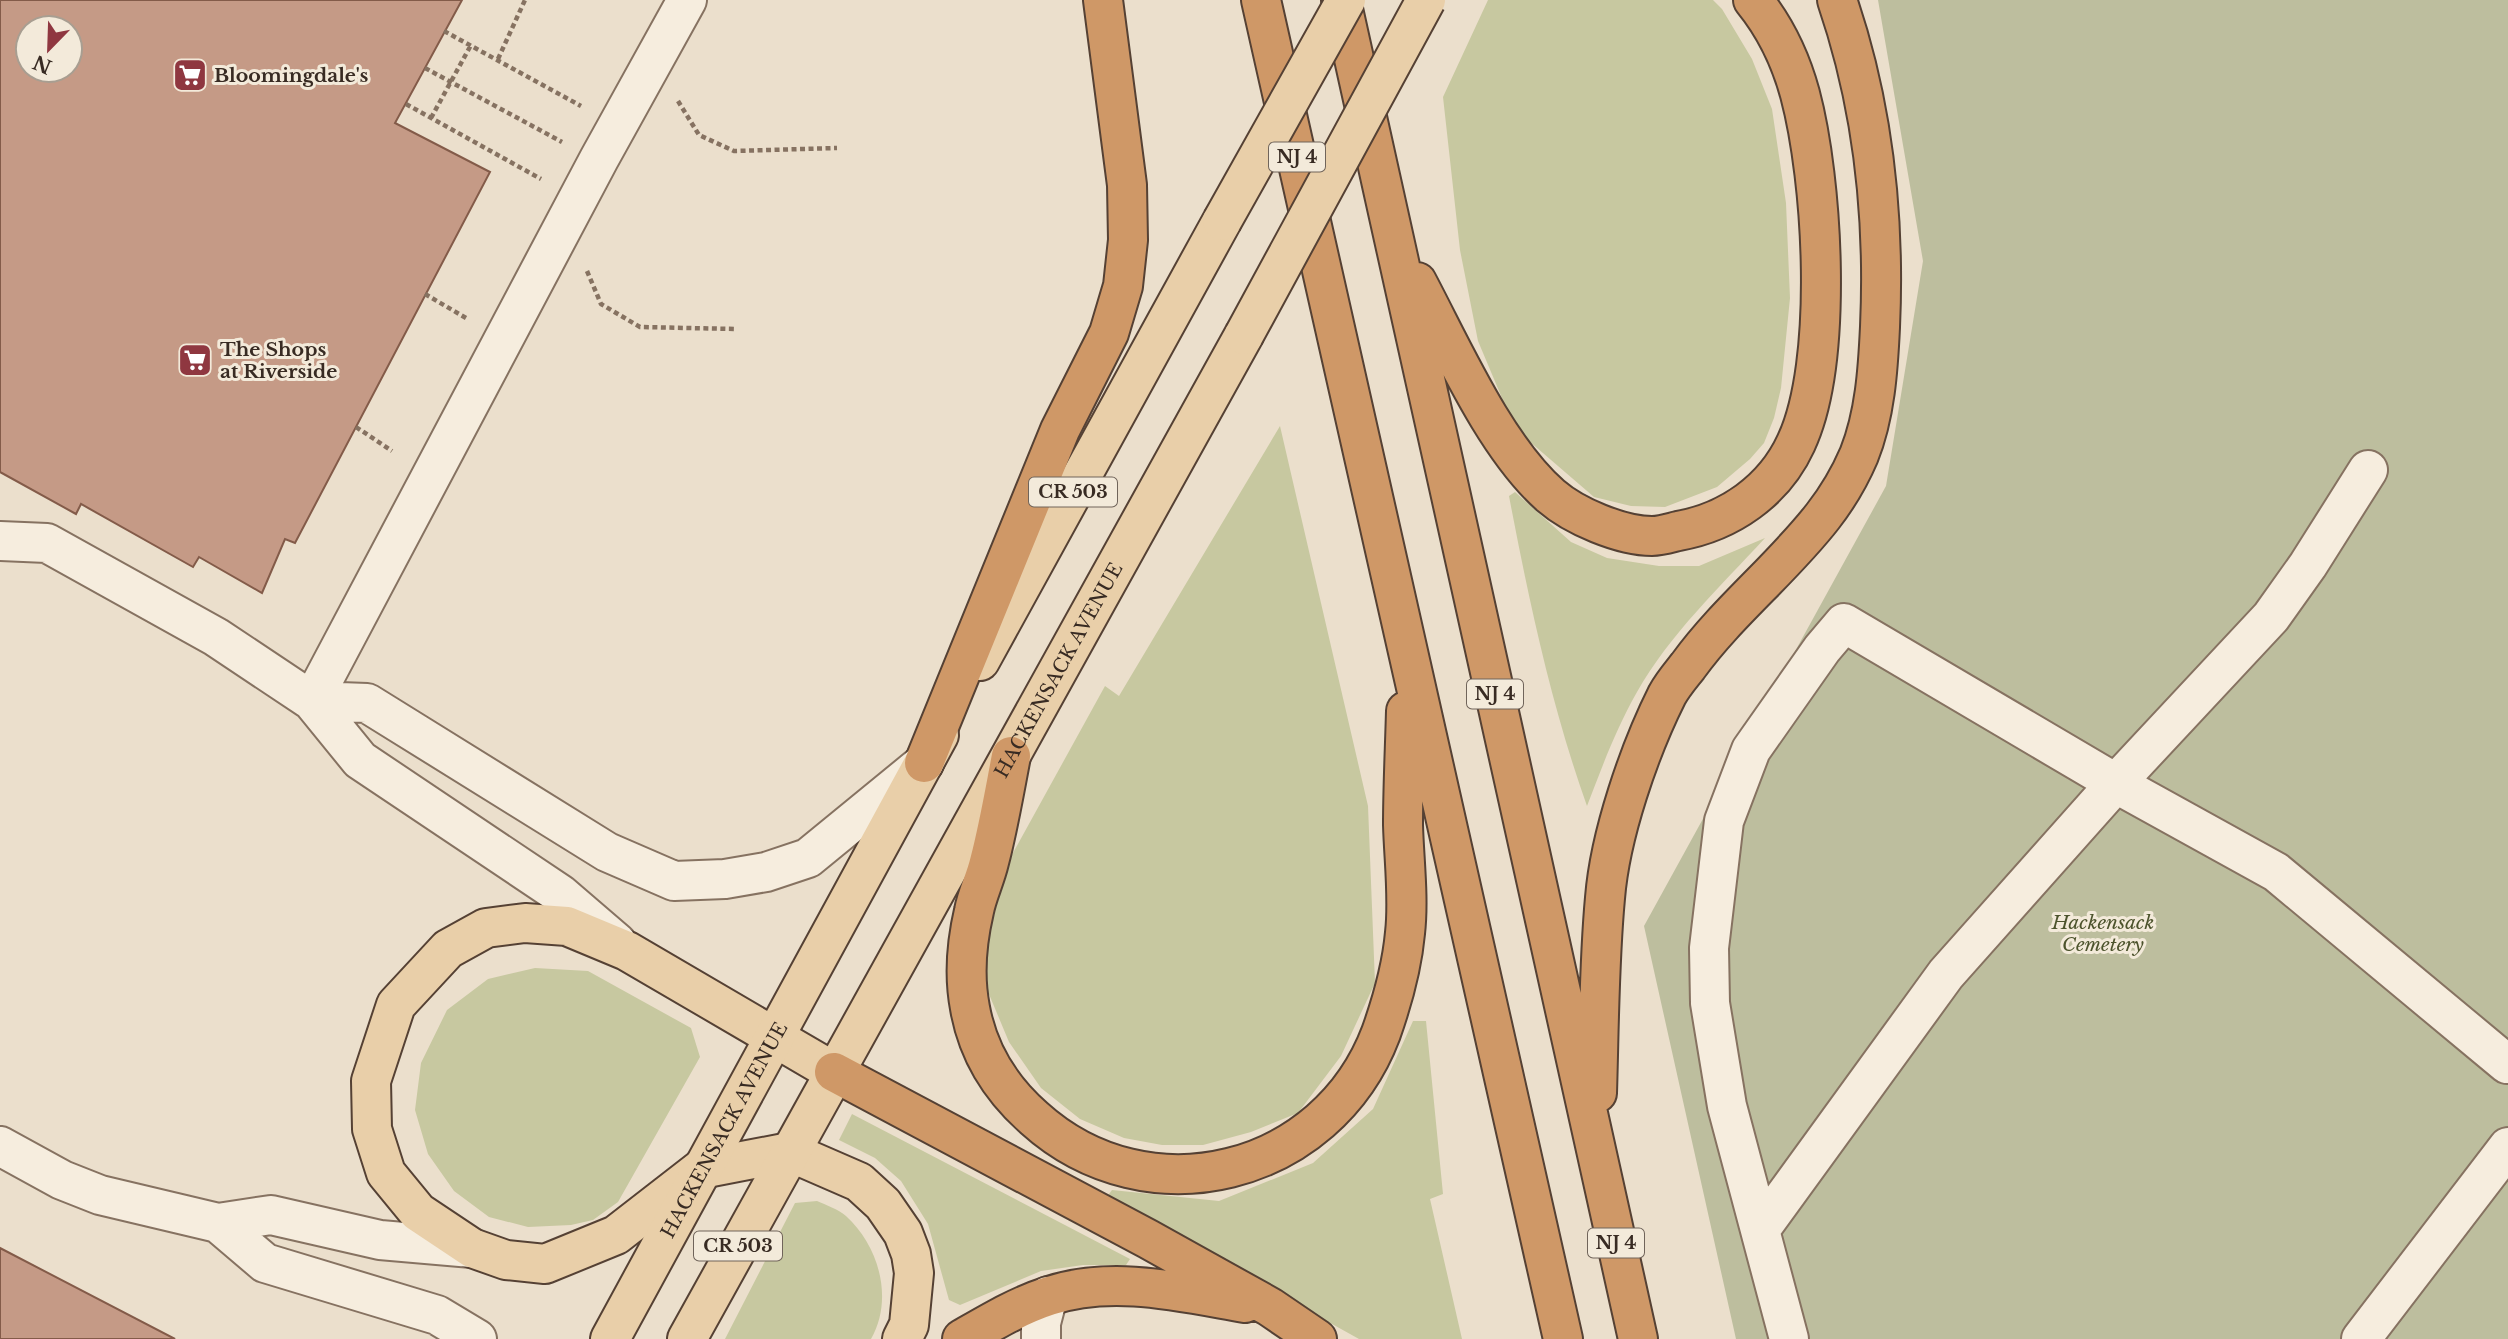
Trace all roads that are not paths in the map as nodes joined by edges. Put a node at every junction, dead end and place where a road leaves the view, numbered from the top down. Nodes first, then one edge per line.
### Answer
1 (687, 0) edge
2 (1103, 0) edge
3 (1261, 0) edge
4 (1344, 0) edge
5 (1426, 0) edge
6 (1754, 0) edge
7 (1837, 0) edge
8 (1395, 240) junction
9 (2368, 470) dead end
10 (0, 541) edge
11 (1408, 653) junction
12 (312, 701) junction
13 (1011, 756) junction
14 (924, 762) junction
15 (2116, 783) junction
16 (627, 951) junction
17 (774, 1037) junction
18 (2508, 1065) edge
19 (835, 1072) junction
20 (0, 1146) edge
21 (2508, 1147) edge
22 (1595, 1148) junction
23 (790, 1152) junction
24 (701, 1170) junction
25 (218, 1223) junction
26 (1760, 1230) junction
27 (472, 1248) junction
28 (1048, 1296) junction
29 (1270, 1307) junction
30 (477, 1339) edge
31 (610, 1339) edge
32 (687, 1339) edge
33 (902, 1339) edge
34 (962, 1339) edge
35 (1041, 1339) edge
36 (1317, 1339) edge
37 (1563, 1339) edge
38 (1638, 1339) edge
39 (1789, 1339) edge
40 (2361, 1339) edge

1 - 12 lane
2 - 14 highway
3 - 11 highway, NJ 4
4 - 8 highway, NJ 4
4 - 14 main road, HACKENSACK AVENUE / CR 503, bridge
5 - 13 main road, HACKENSACK AVENUE / CR 503, bridge
6 - 8 highway
7 - 22 highway
8 - 22 highway, NJ 4
9 - 15 lane
10 - 12 lane
11 - 13 highway
11 - 37 highway, NJ 4
12 - 14 lane
12 - 16 lane
13 - 19 main road, HACKENSACK AVENUE / CR 503
14 - 17 main road, HACKENSACK AVENUE / CR 503
15 - 18 lane
15 - 26 lane
15 - 26 lane
16 - 17 main road
16 - 27 main road
17 - 19 main road
17 - 24 main road, HACKENSACK AVENUE / CR 503
19 - 23 main road, HACKENSACK AVENUE / CR 503
19 - 29 highway
20 - 25 lane
21 - 40 lane
22 - 38 highway, NJ 4
23 - 24 main road
23 - 32 main road, HACKENSACK AVENUE / CR 503
23 - 33 main road
24 - 27 main road
24 - 31 main road, HACKENSACK AVENUE / CR 503
25 - 27 lane
25 - 30 lane
26 - 39 lane
28 - 29 highway
28 - 34 highway
28 - 35 lane
29 - 36 highway

